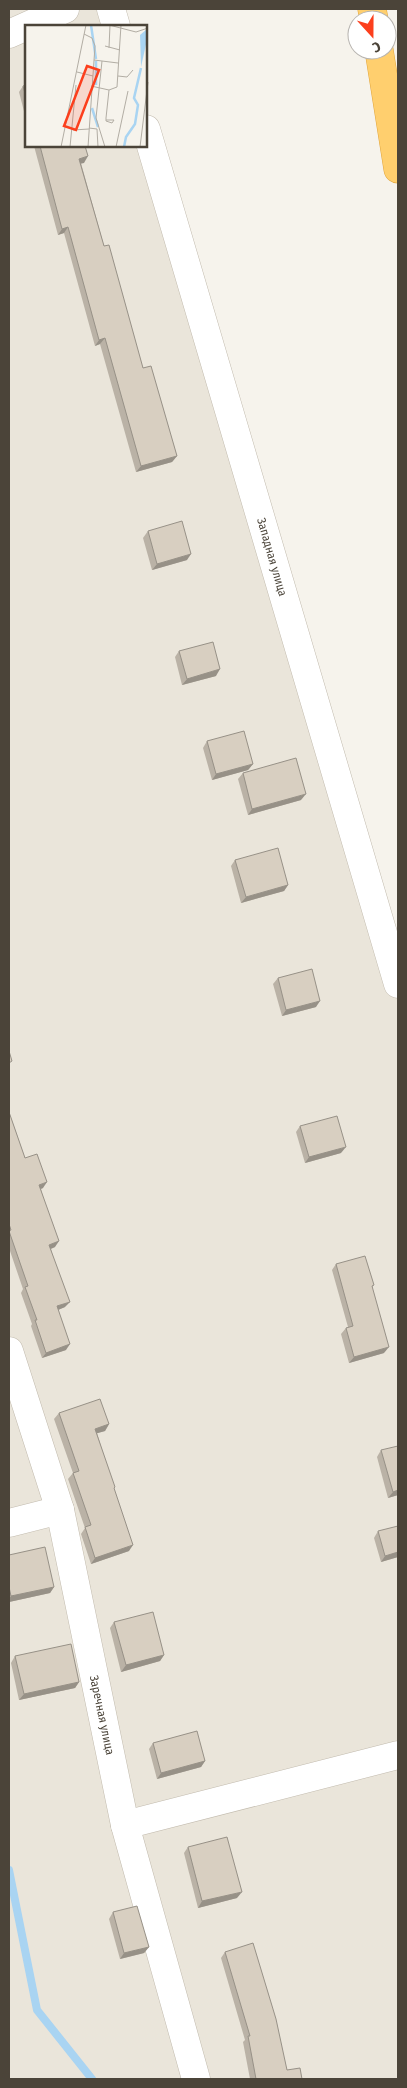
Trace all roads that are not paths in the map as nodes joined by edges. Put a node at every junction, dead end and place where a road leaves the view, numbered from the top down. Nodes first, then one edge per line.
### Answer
1 (65, 9) edge
2 (111, 9) edge
3 (29, 25) edge
4 (116, 25) edge
5 (25, 27) edge
6 (9, 34) edge
7 (381, 60) edge
8 (148, 136) edge
9 (398, 169) edge
10 (398, 984) edge
11 (9, 1351) edge
12 (60, 1510) junction
13 (9, 1523) edge
14 (398, 1755) edge
15 (124, 1825) junction
16 (196, 2079) edge

1 - 3 street
2 - 4 street
5 - 6 street
7 - 9 highway
8 - 10 street, Западная улица
11 - 12 street, Заречная улица
12 - 13 street
12 - 15 street, Заречная улица
14 - 15 street
15 - 16 street, Заречная улица

